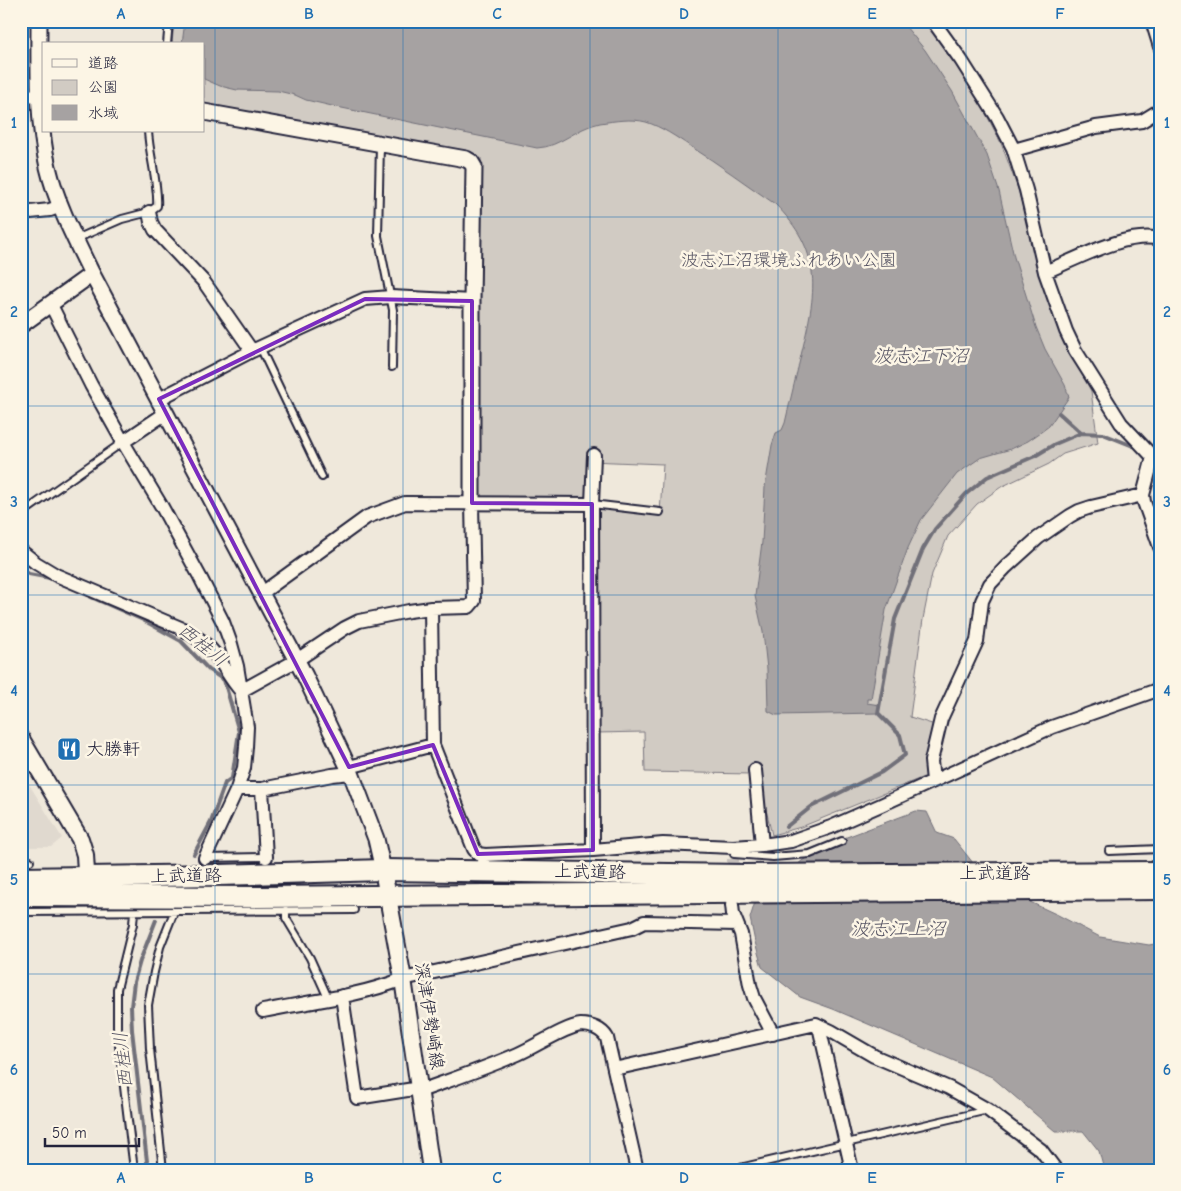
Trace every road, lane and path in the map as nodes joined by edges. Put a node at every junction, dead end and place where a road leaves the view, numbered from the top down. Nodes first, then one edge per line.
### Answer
1 (39, 21) edge
2 (169, 21) edge
3 (933, 21) edge
4 (1152, 21) edge
5 (167, 42) edge
6 (1160, 47) edge
7 (42, 95) edge
8 (21, 96) edge
9 (1160, 110) edge
10 (205, 112) edge
11 (44, 132) edge
12 (148, 132) edge
13 (380, 144) junction
14 (1014, 150) junction
15 (60, 206) junction
16 (149, 212) junction
17 (21, 213) edge
18 (1160, 239) edge
19 (75, 240) junction
20 (1045, 272) junction
21 (92, 274) junction
22 (391, 297) junction
23 (472, 301) junction
24 (50, 303) junction
25 (21, 325) edge
26 (256, 349) junction
27 (392, 367) dead end
28 (159, 399) junction
29 (166, 413) junction
30 (123, 442) junction
31 (594, 455) dead end
32 (1156, 457) edge
33 (322, 477) dead end
34 (1143, 495) junction
35 (472, 503) junction
36 (592, 504) junction
37 (660, 512) dead end
38 (21, 514) edge
39 (1160, 546) edge
40 (21, 551) edge
41 (262, 593) junction
42 (430, 608) junction
43 (297, 660) junction
44 (1160, 689) edge
45 (241, 691) junction
46 (21, 739) edge
47 (433, 745) junction
48 (350, 770) junction
49 (755, 770) dead end
50 (933, 782) junction
51 (237, 789) junction
52 (262, 789) junction
53 (842, 841) dead end
54 (762, 846) junction
55 (1160, 849) edge
56 (593, 850) junction
57 (1109, 851) dead end
58 (266, 857) joint
59 (205, 858) joint
60 (21, 861) edge
61 (484, 863) junction
62 (220, 867) junction
63 (25, 869) edge
64 (383, 870) junction
65 (737, 872) junction
66 (1160, 872) edge
67 (1075, 881) junction
68 (87, 887) junction
69 (1160, 889) edge
70 (388, 895) junction
71 (21, 896) edge
72 (258, 903) junction
73 (286, 910) junction
74 (354, 910) dead end
75 (21, 912) edge
76 (134, 912) junction
77 (174, 912) junction
78 (737, 924) junction
79 (403, 979) junction
80 (342, 996) junction
81 (328, 998) junction
82 (263, 1010) dead end
83 (816, 1024) junction
84 (773, 1034) junction
85 (614, 1069) junction
86 (420, 1090) junction
87 (988, 1110) junction
88 (846, 1143) junction
89 (134, 1170) edge
90 (163, 1170) edge
91 (431, 1170) edge
92 (637, 1170) edge
93 (731, 1170) edge
94 (852, 1170) edge
95 (1056, 1170) edge

1 - 7 street
2 - 5 lane
3 - 14 street
4 - 6 street
7 - 8 street
9 - 14 street
10 - 13 street
11 - 15 street
12 - 16 lane
13 - 22 lane
13 - 23 street
14 - 20 street
15 - 17 street
15 - 19 street
16 - 19 lane
16 - 26 street
18 - 20 street
19 - 21 street
20 - 32 street
21 - 24 street
21 - 28 street
22 - 23 street
22 - 26 street
22 - 27 lane
23 - 35 street
24 - 25 street
24 - 30 street
26 - 28 street
26 - 33 lane
28 - 29 street
29 - 30 street
29 - 41 street
30 - 38 lane
30 - 45 street
31 - 36 street
32 - 34 street
34 - 39 street
34 - 50 street
35 - 36 street
35 - 41 street
35 - 42 street
36 - 37 lane
36 - 56 street
40 - 45 street
41 - 43 street
42 - 43 street
42 - 47 street
43 - 45 street
43 - 48 street
44 - 50 street
45 - 51 street
46 - 68 main road
47 - 48 street
47 - 61 street
48 - 52 street
48 - 64 street
49 - 54 street
50 - 54 street
51 - 52 street
51 - 59 street
52 - 58 street
53 - 65 lane
54 - 65 street
55 - 57 lane
56 - 61 street
56 - 65 street
58 - 62 lane
59 - 62 lane
60 - 63 lane
61 - 64 highway, 上武道路
61 - 65 highway, 上武道路
62 - 64 highway, 上武道路
62 - 68 highway, 上武道路
63 - 68 highway, 上武道路
64 - 70 main road, 深津伊勢崎線
65 - 67 highway, 上武道路
65 - 70 highway, 上武道路
65 - 78 street
66 - 67 highway, 上武道路
67 - 69 highway, 上武道路
68 - 71 highway, 上武道路
68 - 72 highway, 上武道路
70 - 72 highway, 上武道路
70 - 79 main road, 深津伊勢崎線
72 - 73 lane
72 - 77 lane
73 - 74 lane
73 - 81 lane
75 - 76 lane
76 - 77 lane
76 - 89 lane
77 - 90 lane
78 - 79 street
78 - 84 street
79 - 80 street
79 - 86 main road, 深津伊勢崎線
80 - 81 street
80 - 86 street
81 - 82 street
83 - 84 street
83 - 87 street
83 - 88 street
84 - 85 street
85 - 86 street
85 - 92 street
86 - 91 main road, 深津伊勢崎線
87 - 88 lane
87 - 95 street
88 - 93 lane
88 - 94 street

